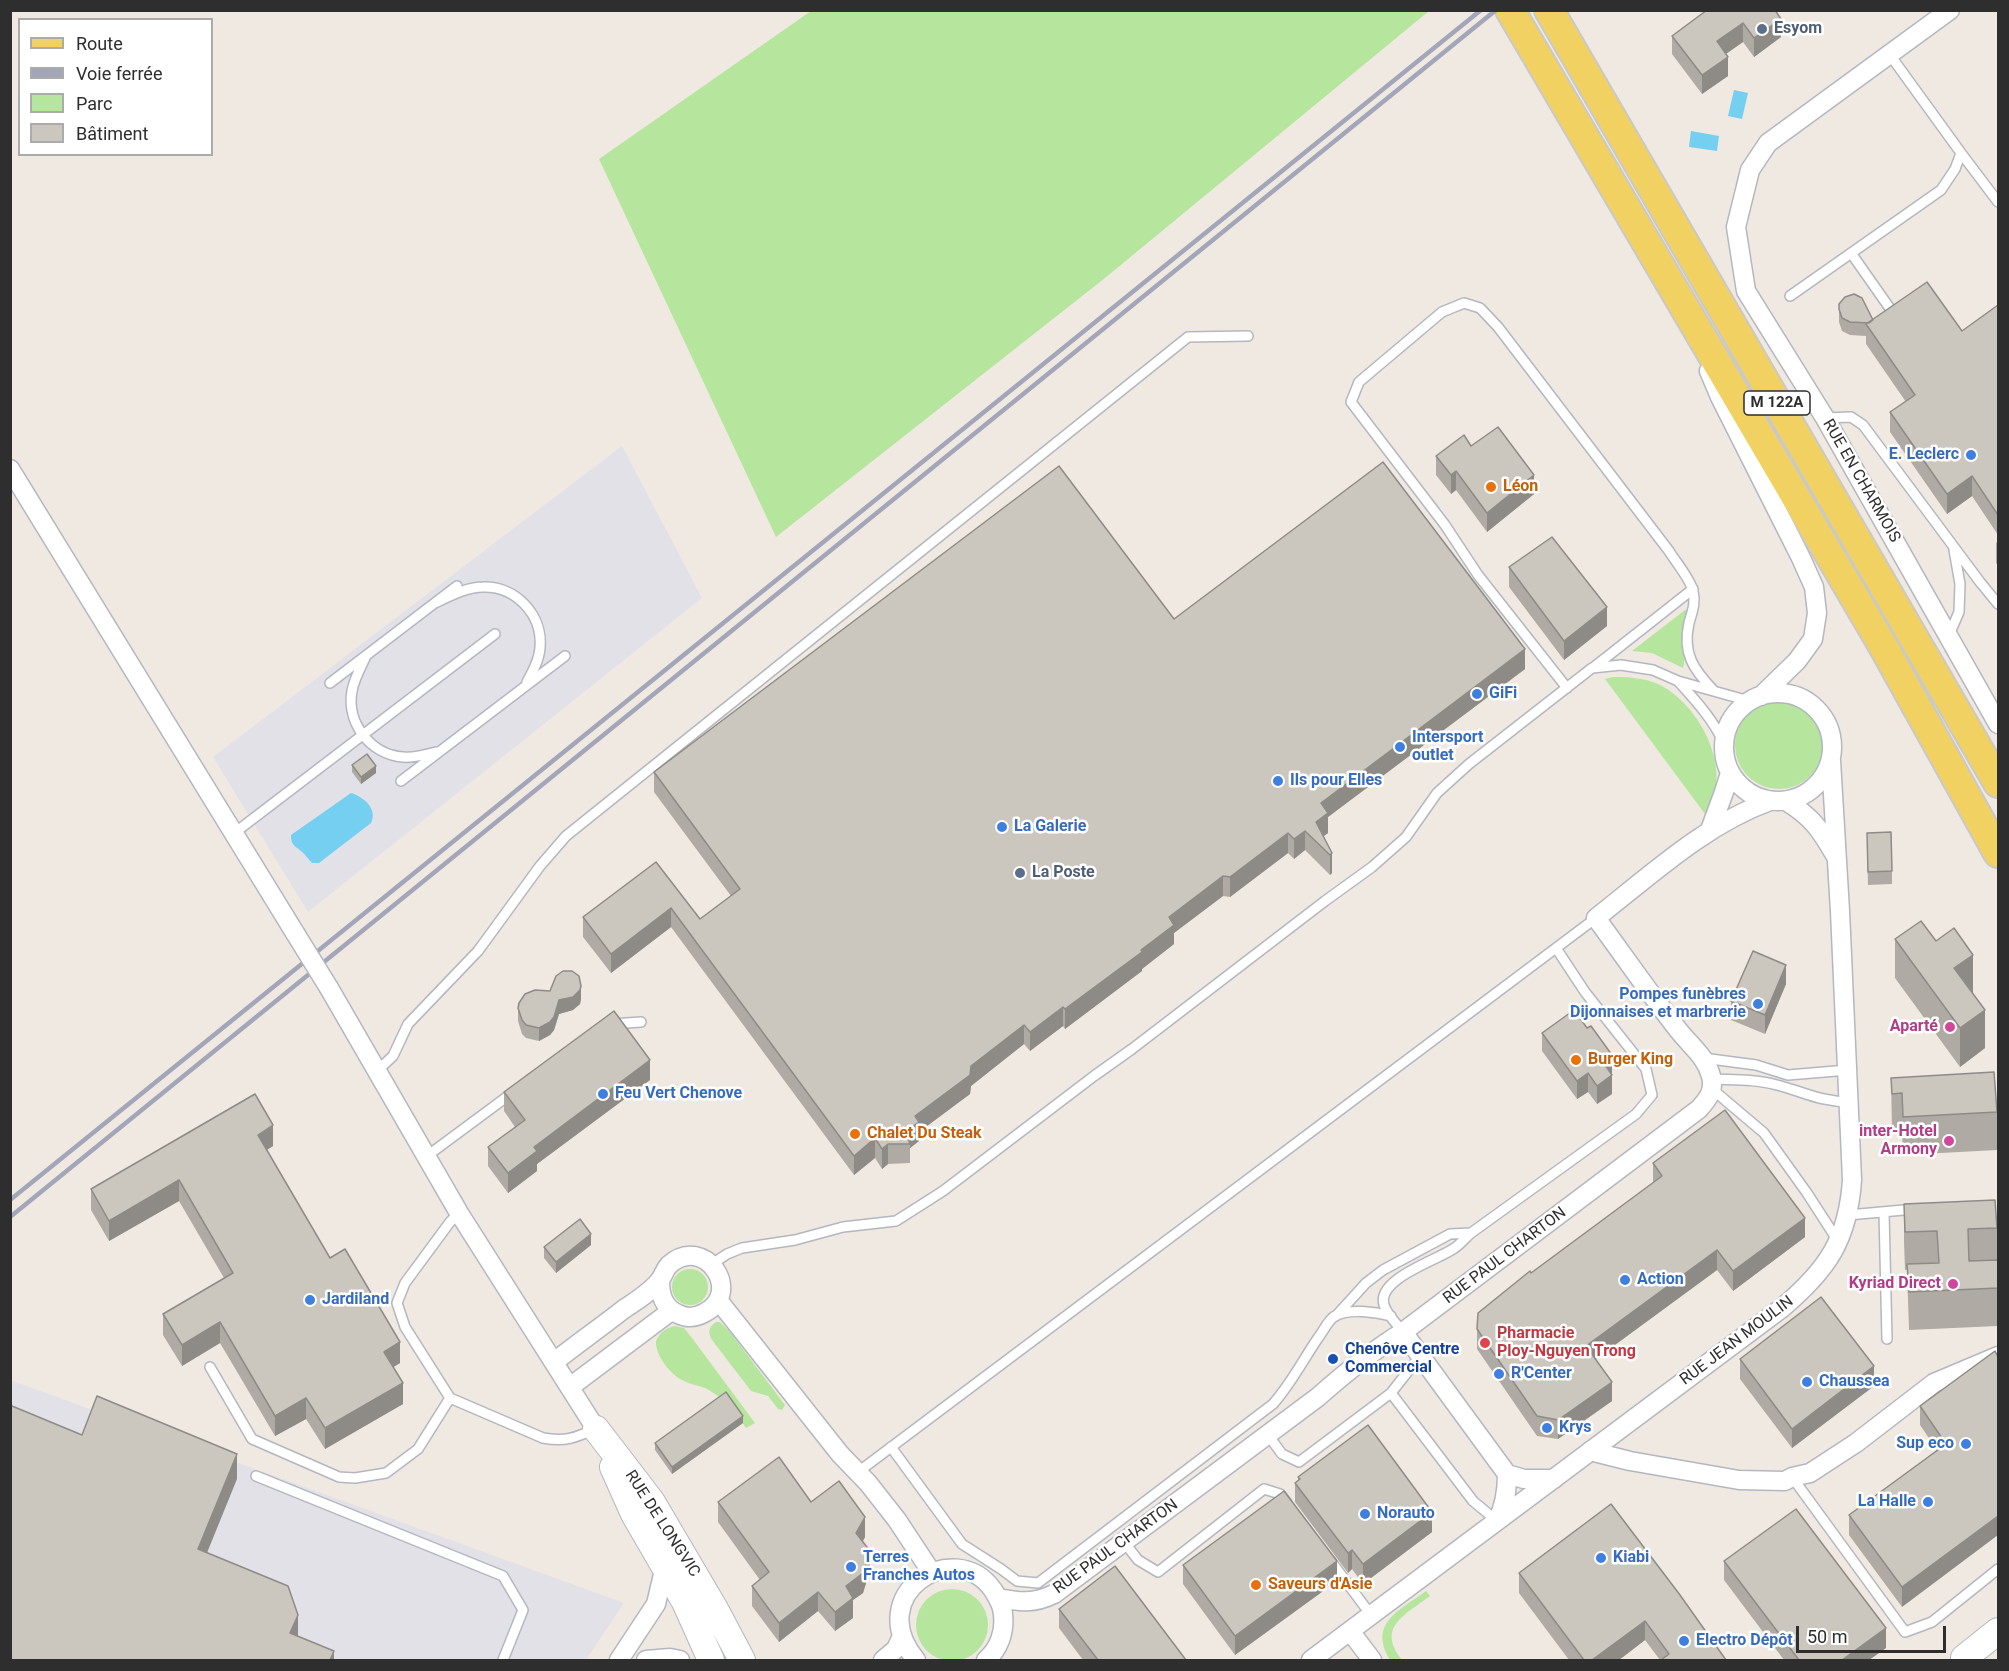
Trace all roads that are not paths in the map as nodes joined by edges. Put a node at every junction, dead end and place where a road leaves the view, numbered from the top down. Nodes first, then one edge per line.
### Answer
1 (1510, 10) edge
2 (1950, 10) edge
3 (1552, 16) edge
4 (1890, 55) junction
5 (1961, 153) junction
6 (1998, 202) edge
7 (1851, 253) junction
8 (1790, 296) dead end
9 (1682, 303) junction
10 (1891, 310) edge
11 (1248, 336) dead end
12 (1825, 418) junction
13 (10, 469) edge
14 (1954, 547) junction
15 (457, 586) dead end
16 (1693, 589) junction
17 (435, 603) junction
18 (1998, 604) edge
19 (495, 634) dead end
20 (1950, 635) junction
21 (366, 656) junction
22 (565, 656) dead end
23 (1593, 668) junction
24 (1678, 681) junction
25 (330, 683) dead end
26 (525, 687) junction
27 (1567, 688) junction
28 (1714, 691) junction
29 (1755, 698) junction
30 (1998, 724) edge
31 (363, 735) junction
32 (1724, 744) junction
33 (441, 751) junction
34 (1831, 761) junction
35 (1730, 773) junction
36 (401, 781) dead end
37 (1998, 783) edge
38 (1778, 801) junction
39 (1710, 830) junction
40 (233, 834) junction
41 (1998, 854) edge
42 (1836, 856) junction
43 (1596, 918) junction
44 (1556, 948) junction
45 (641, 1022) dead end
46 (600, 1029) edge
47 (1703, 1058) junction
48 (378, 1070) junction
49 (1848, 1070) junction
50 (1712, 1084) junction
51 (523, 1086) edge
52 (1850, 1102) junction
53 (427, 1156) junction
54 (1930, 1208) edge
55 (1884, 1212) junction
56 (459, 1213) junction
57 (1848, 1215) junction
58 (1471, 1233) junction
59 (1838, 1241) junction
60 (712, 1264) junction
61 (660, 1280) junction
62 (718, 1300) junction
63 (671, 1311) junction
64 (1335, 1316) junction
65 (1391, 1316) junction
66 (1403, 1332) junction
67 (1887, 1339) dead end
68 (1420, 1356) junction
69 (1998, 1356) edge
70 (554, 1362) junction
71 (210, 1367) dead end
72 (570, 1387) junction
73 (1391, 1393) junction
74 (450, 1398) junction
75 (597, 1429) junction
76 (1268, 1435) junction
77 (891, 1447) junction
78 (1590, 1451) junction
79 (858, 1472) junction
80 (1507, 1474) junction
81 (256, 1476) dead end
82 (1792, 1477) junction
83 (1554, 1479) junction
84 (1294, 1512) edge
85 (1497, 1521) junction
86 (1124, 1542) junction
87 (1322, 1550) edge
88 (665, 1566) junction
89 (1998, 1569) edge
90 (932, 1572) junction
91 (998, 1598) junction
92 (1371, 1615) junction
93 (1998, 1630) edge
94 (1350, 1631) junction
95 (901, 1638) junction
96 (1998, 1638) edge
97 (731, 1655) edge
98 (1963, 1659) edge
99 (503, 1660) edge
100 (619, 1660) edge
101 (646, 1660) edge
102 (680, 1660) edge
103 (711, 1660) edge
104 (883, 1660) edge
105 (916, 1660) edge
106 (986, 1660) edge
107 (1311, 1660) edge
108 (1372, 1660) edge

1 - 9 main road, M 122A
2 - 4 street, RUE EN CHARMOIS
3 - 37 main road, M 122A
4 - 5 lane
4 - 12 street, RUE EN CHARMOIS
5 - 6 lane
5 - 7 lane
7 - 8 lane
7 - 10 lane
9 - 29 street
9 - 41 main road, M 122A
11 - 48 lane
12 - 14 lane
12 - 20 street, RUE EN CHARMOIS
13 - 40 street
14 - 18 lane
14 - 20 lane
15 - 17 lane
16 - 23 lane
16 - 27 lane
16 - 28 lane
17 - 21 lane
17 - 26 lane
19 - 31 lane
20 - 30 street, RUE EN CHARMOIS
21 - 25 lane
21 - 31 lane
22 - 26 lane
23 - 24 lane
23 - 27 lane
24 - 28 lane
24 - 32 lane
26 - 33 lane
27 - 60 lane
28 - 29 lane
29 - 32 street
29 - 34 street
31 - 33 lane
31 - 40 lane
32 - 35 street
33 - 36 lane
34 - 38 street
34 - 42 street, RUE JEAN MOULIN
35 - 38 street
35 - 39 street
38 - 39 street
38 - 42 street, RUE JEAN MOULIN
39 - 43 street
40 - 48 street, bridge
42 - 49 street, RUE JEAN MOULIN
43 - 44 lane
43 - 47 street
44 - 58 lane
44 - 77 lane
45 - 46 lane
47 - 49 lane
47 - 50 street
48 - 53 street
49 - 52 street, RUE JEAN MOULIN
50 - 52 lane
50 - 59 lane
50 - 66 street, RUE PAUL CHARTON
51 - 53 lane
52 - 57 street, RUE JEAN MOULIN
53 - 56 street
54 - 55 lane
55 - 57 lane
55 - 67 lane
56 - 70 street
56 - 74 lane
57 - 59 street, RUE JEAN MOULIN
58 - 64 lane
58 - 65 lane
59 - 78 street, RUE JEAN MOULIN
60 - 61 street
60 - 62 street
61 - 63 street
61 - 70 street
62 - 63 street
62 - 79 street
63 - 72 street
64 - 65 lane
64 - 77 lane
65 - 66 lane
66 - 68 street
66 - 76 street, RUE PAUL CHARTON
68 - 73 lane
68 - 80 street
69 - 82 street
70 - 72 street
71 - 74 lane
72 - 75 street
73 - 76 lane
73 - 85 lane
74 - 75 lane
75 - 88 street, RUE DE LONGVIC
75 - 97 street, RUE DE LONGVIC
76 - 86 street, RUE PAUL CHARTON
77 - 79 lane
78 - 82 street
78 - 83 street, RUE JEAN MOULIN
79 - 90 street
80 - 83 street
80 - 85 street
81 - 99 lane
82 - 89 lane
83 - 85 street, RUE JEAN MOULIN
84 - 86 lane
85 - 92 street, RUE JEAN MOULIN
86 - 91 street, RUE PAUL CHARTON
87 - 92 lane
88 - 100 street
88 - 103 street, RUE DE LONGVIC
90 - 91 street
90 - 95 street
91 - 106 street
92 - 94 street, RUE JEAN MOULIN
93 - 98 street
94 - 107 street, RUE JEAN MOULIN
94 - 108 street
95 - 104 street
95 - 105 street
96 - 98 street
101 - 102 street

